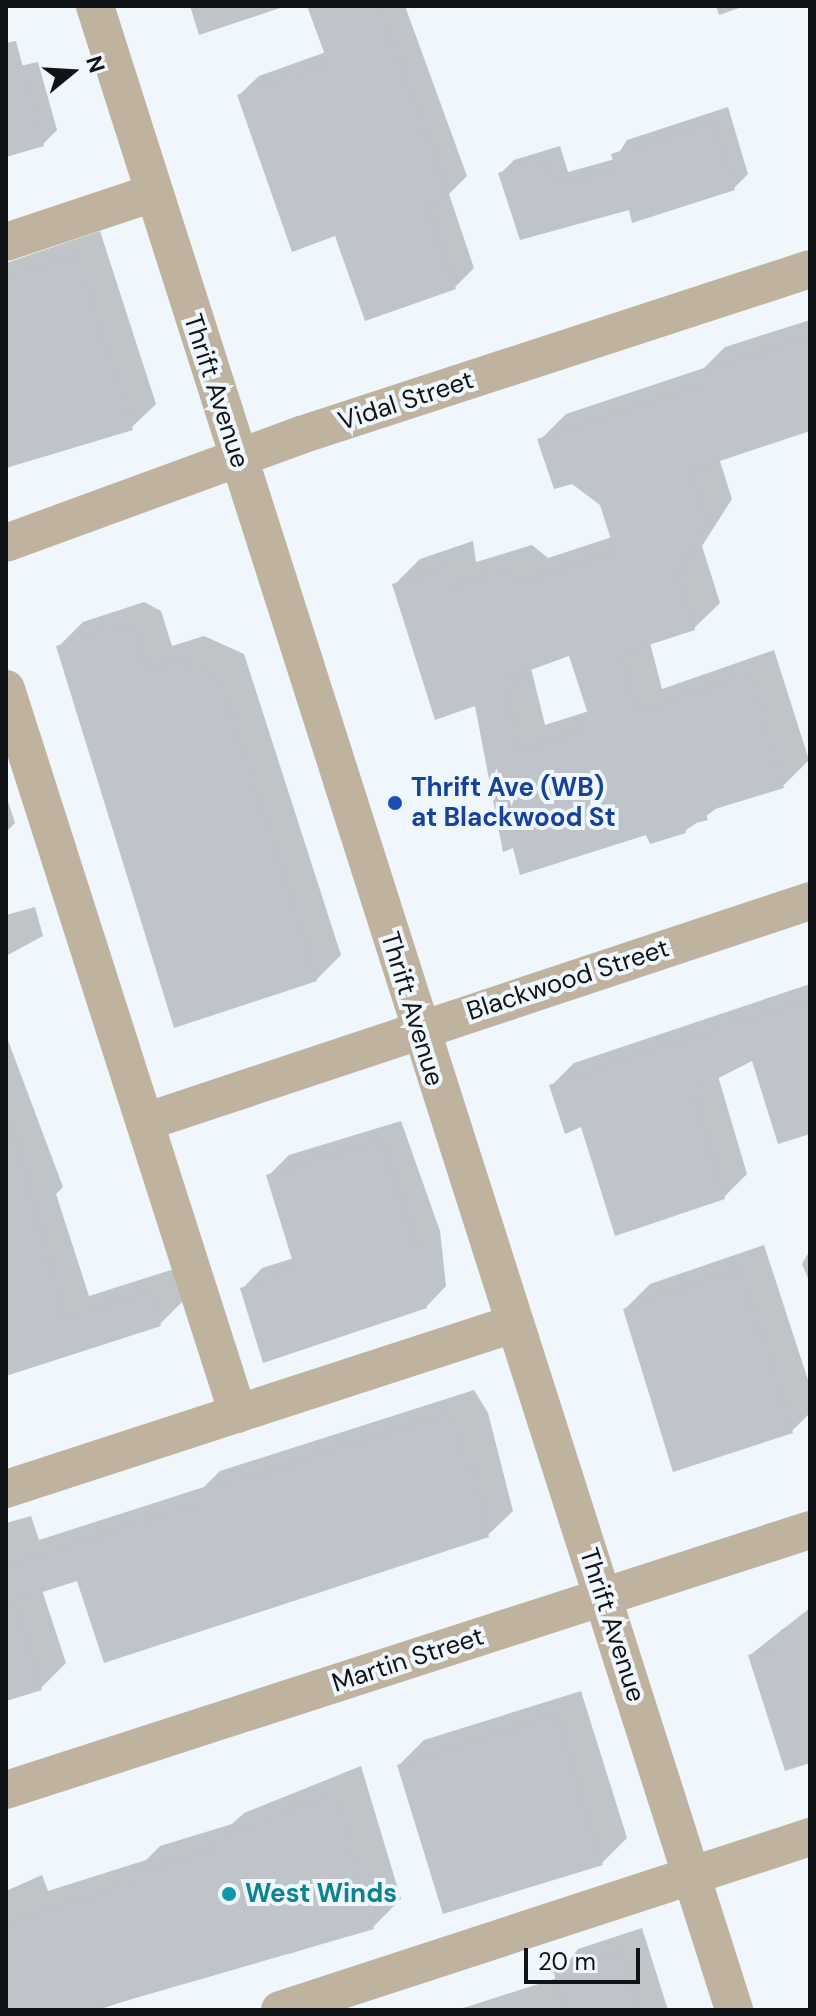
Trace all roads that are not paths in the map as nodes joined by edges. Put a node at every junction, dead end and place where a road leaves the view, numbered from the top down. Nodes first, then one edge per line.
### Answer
1 (95, 6) edge
2 (153, 193) junction
3 (6, 242) edge
4 (810, 269) edge
5 (238, 460) junction
6 (6, 543) edge
7 (6, 689) edge
8 (810, 901) edge
9 (418, 1029) junction
10 (145, 1122) junction
11 (513, 1324) junction
12 (238, 1414) junction
13 (6, 1489) edge
14 (810, 1530) edge
15 (604, 1596) junction
16 (6, 1790) edge
17 (810, 1837) edge
18 (692, 1876) junction
19 (280, 2010) edge
20 (734, 2010) edge

1 - 2 street, Thrift Avenue
2 - 3 street
2 - 5 street, Thrift Avenue
4 - 5 street, Vidal Street
5 - 6 street, Vidal Street
5 - 9 street, Thrift Avenue
7 - 10 street
8 - 9 street, Blackwood Street
9 - 10 street, Blackwood Street
9 - 11 street, Thrift Avenue
10 - 12 street
11 - 12 street
11 - 15 street, Thrift Avenue
12 - 13 street
14 - 15 street, Martin Street
15 - 16 street, Martin Street
15 - 18 street, Thrift Avenue
17 - 18 street
18 - 19 street
18 - 20 street, Thrift Avenue

